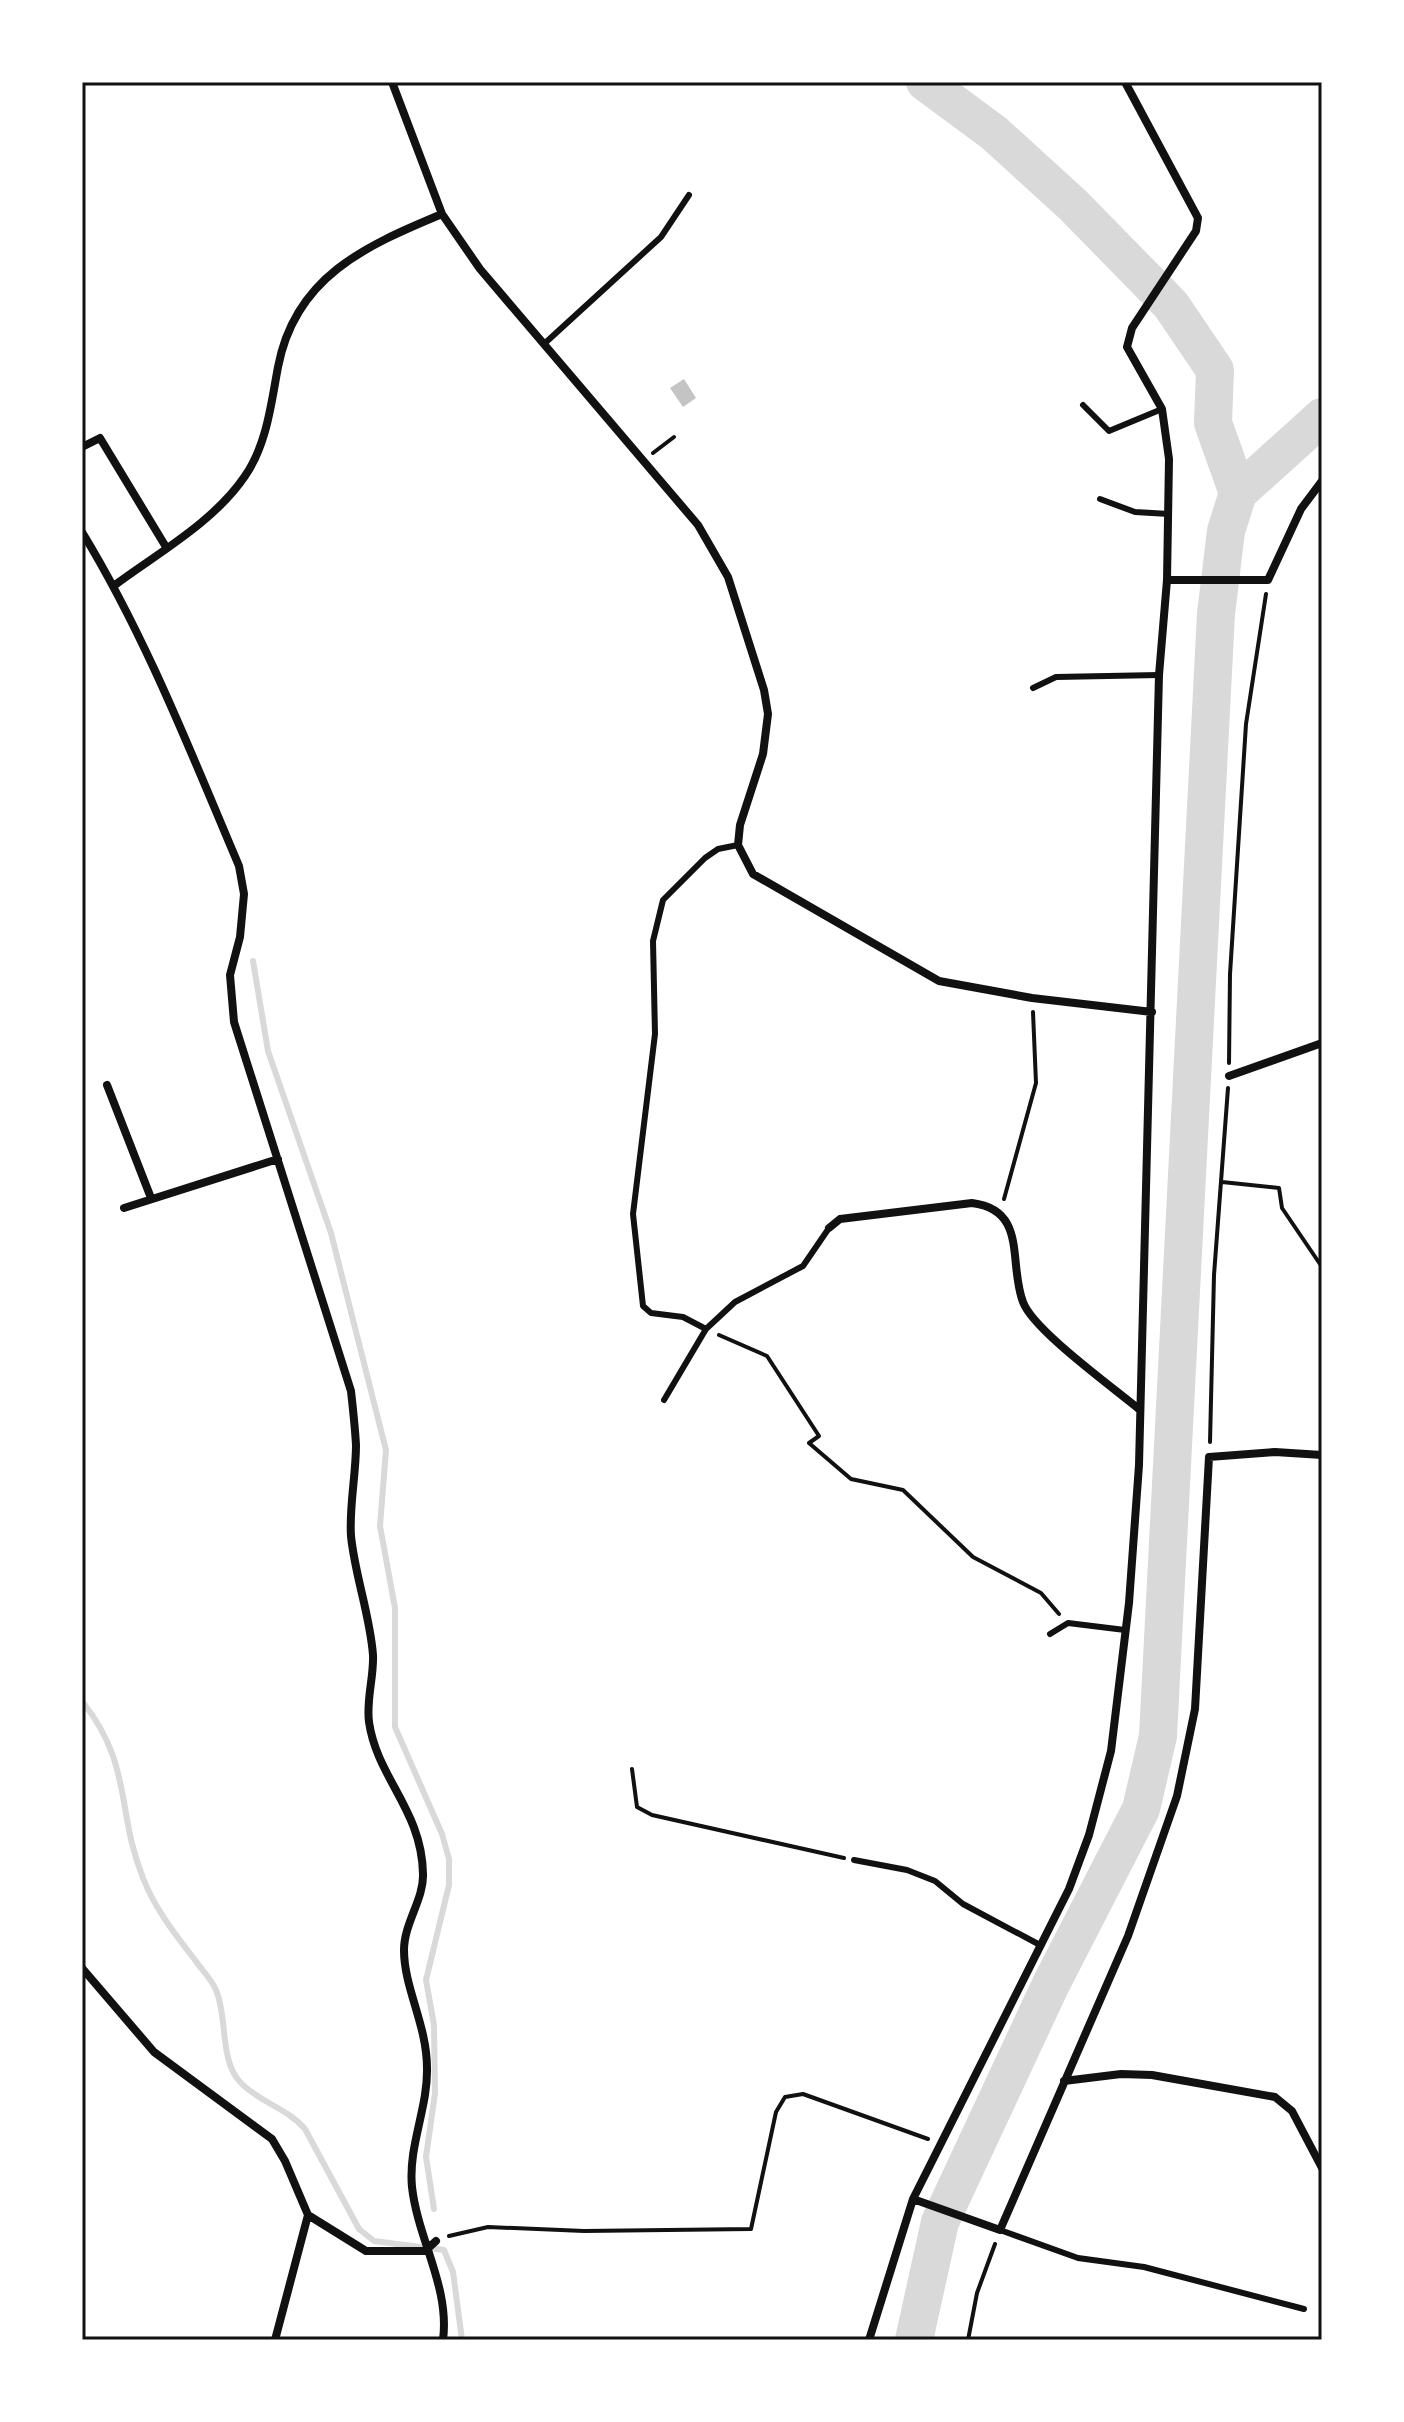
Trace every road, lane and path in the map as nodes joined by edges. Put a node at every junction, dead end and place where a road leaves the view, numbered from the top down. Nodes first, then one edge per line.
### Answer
1 (392, 82) edge
2 (1125, 82) edge
3 (689, 195) dead end
4 (442, 214) junction
5 (544, 344) junction
6 (1083, 405) dead end
7 (1162, 409) junction
8 (674, 437) dead end
9 (82, 447) edge
10 (642, 462) junction
11 (1322, 481) edge
12 (1100, 499) dead end
13 (1169, 514) junction
14 (82, 532) edge
15 (166, 547) junction
16 (1167, 580) junction
17 (1264, 580) junction
18 (115, 585) junction
19 (1159, 675) junction
20 (1033, 688) dead end
21 (738, 845) junction
22 (1032, 998) junction
23 (1152, 1012) junction
24 (1322, 1043) edge
25 (1229, 1076) junction
26 (107, 1085) dead end
27 (278, 1159) junction
28 (1222, 1182) junction
29 (151, 1198) junction
30 (124, 1208) dead end
31 (1000, 1213) junction
32 (829, 1228) joint
33 (1322, 1267) edge
34 (706, 1329) junction
35 (664, 1400) dead end
36 (1140, 1410) junction
37 (1322, 1455) edge
38 (1209, 1457) junction
39 (1068, 1623) junction
40 (1125, 1630) junction
41 (1050, 1634) dead end
42 (632, 1769) dead end
43 (854, 1860) joint
44 (1040, 1945) junction
45 (82, 1968) edge
46 (1064, 2081) junction
47 (938, 2143) junction
48 (1322, 2168) edge
49 (917, 2200) junction
50 (308, 2215) junction
51 (997, 2229) junction
52 (436, 2241) joint
53 (425, 2251) junction
54 (1304, 2309) dead end
55 (275, 2340) edge
56 (443, 2340) edge
57 (869, 2340) edge
58 (968, 2340) edge

1 - 4 street
2 - 7 street
3 - 5 lane
4 - 5 street
4 - 15 street
5 - 10 street
6 - 7 lane
7 - 13 street
8 - 10 path
9 - 15 street
10 - 21 street
11 - 17 street
12 - 13 lane
13 - 16 street
14 - 18 street
15 - 18 street
16 - 17 street
16 - 19 street
17 - 25 path
18 - 27 street
19 - 20 lane
19 - 23 street
21 - 22 street
21 - 34 lane
22 - 23 street
22 - 31 path
23 - 36 street
24 - 25 street
25 - 28 path
26 - 29 street
27 - 29 street
27 - 53 street
28 - 33 path
28 - 38 path
29 - 30 street
31 - 32 street
31 - 36 street
32 - 34 lane
34 - 35 lane
34 - 39 path
36 - 40 street
37 - 38 street
38 - 46 street
39 - 40 lane
39 - 41 lane
40 - 44 street
42 - 43 path
43 - 44 lane
44 - 47 street
45 - 50 street
46 - 48 street
46 - 51 street
47 - 49 street
47 - 52 path
49 - 51 street
49 - 57 street
50 - 53 street
50 - 55 street
51 - 54 lane
51 - 58 path
52 - 53 street
53 - 56 street

